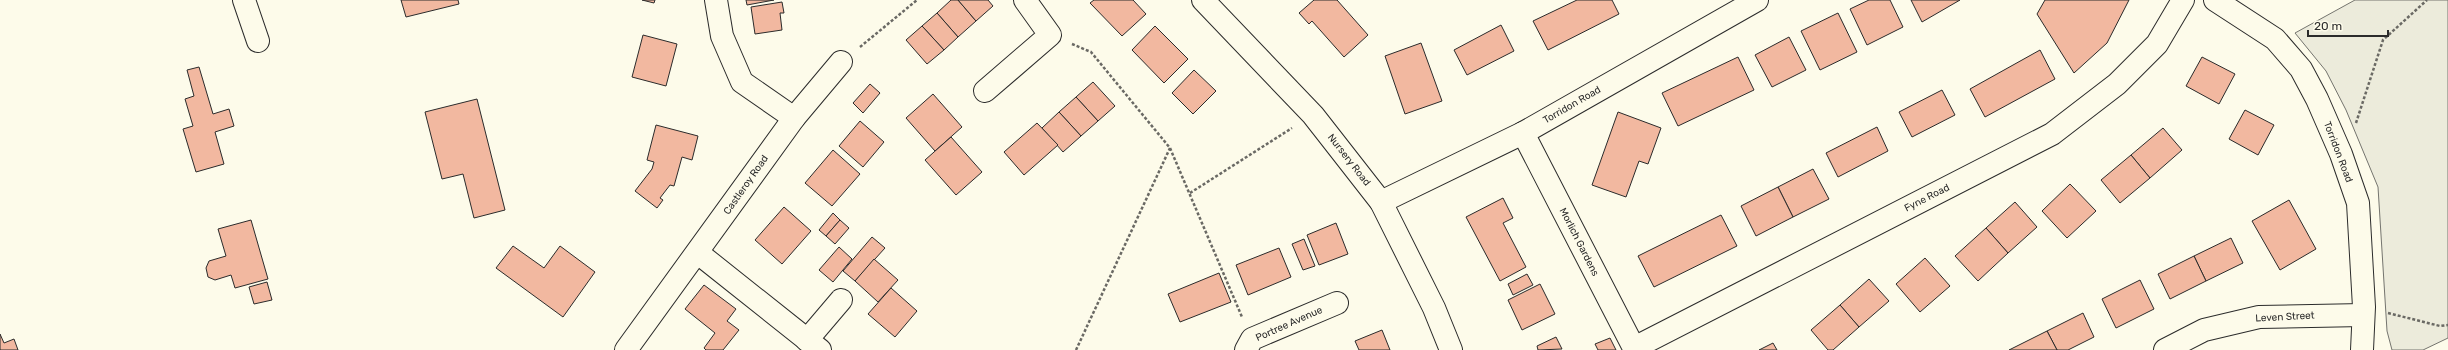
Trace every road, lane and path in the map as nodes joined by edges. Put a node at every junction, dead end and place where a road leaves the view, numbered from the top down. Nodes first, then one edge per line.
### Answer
1 (244, 0) edge
2 (716, 0) edge
3 (917, 0) edge
4 (1025, 0) edge
5 (1203, 0) edge
6 (1758, 0) edge
7 (2183, 0) edge
8 (2215, 0) edge
9 (2427, 0) edge
10 (1050, 35) junction
11 (258, 41) dead end
12 (841, 62) joint
13 (986, 92) dead end
14 (1313, 115) junction
15 (794, 118) junction
16 (1523, 133) junction
17 (1170, 148) junction
18 (2341, 154) junction
19 (1190, 193) junction
20 (1381, 202) junction
21 (698, 253) junction
22 (841, 300) dead end
23 (1337, 303) dead end
24 (2364, 311) junction
25 (2448, 325) edge
26 (813, 345) edge
27 (1249, 345) edge
28 (1634, 349) edge
29 (626, 350) edge
30 (1076, 350) edge
31 (1451, 350) edge
32 (2165, 350) edge
33 (2362, 350) edge

1 - 11 street
2 - 15 street
3 - 12 path
4 - 10 street
5 - 14 street, Nursery Road
6 - 16 street, Torridon Road
7 - 28 street, Fyne Road
8 - 18 street, Torridon Road
9 - 18 path
10 - 13 street
10 - 17 path
12 - 15 street, Castleroy Road
14 - 19 path
14 - 20 street, Nursery Road
15 - 21 street, Castleroy Road
16 - 20 street, Torridon Road
16 - 28 street, Morlich Gardens
17 - 19 path
17 - 30 path
18 - 24 street, Torridon Road
19 - 27 path
20 - 31 street, Nursery Road
21 - 26 street
21 - 29 street, Castleroy Road
22 - 26 street
23 - 27 street, Portree Avenue
24 - 25 path
24 - 32 street, Leven Street
24 - 33 street, Torridon Road

